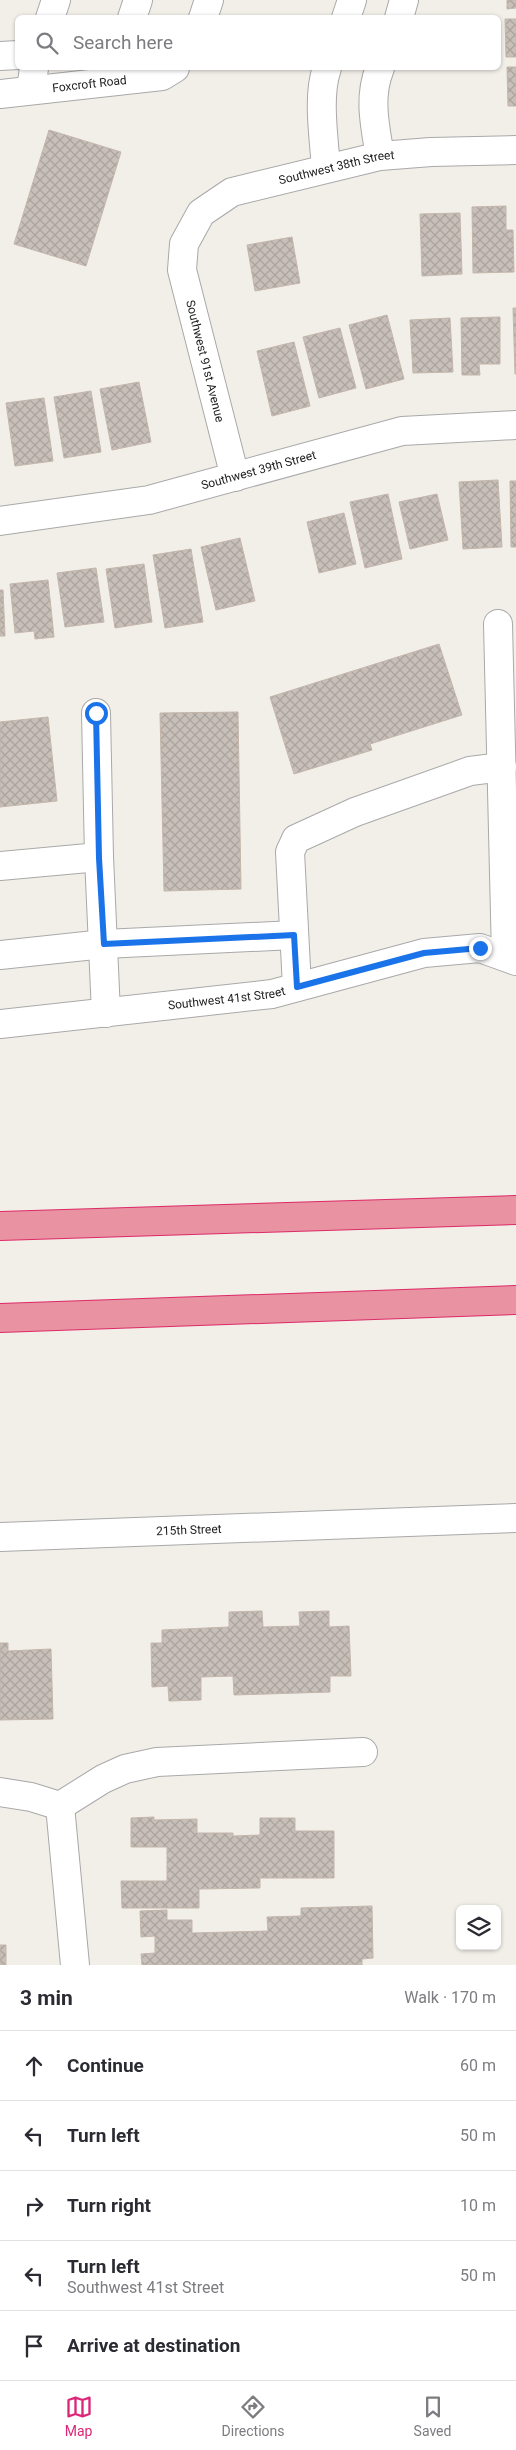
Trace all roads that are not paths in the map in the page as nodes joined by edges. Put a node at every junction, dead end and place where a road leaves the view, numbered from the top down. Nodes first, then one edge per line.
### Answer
1 (56, 0) edge
2 (138, 0) edge
3 (209, 0) edge
4 (352, 0) edge
5 (404, 0) edge
6 (51, 15) edge
7 (133, 15) edge
8 (204, 15) edge
9 (347, 15) edge
10 (400, 15) edge
11 (15, 55) edge
12 (0, 56) edge
13 (172, 70) edge
14 (326, 70) edge
15 (379, 70) edge
16 (32, 79) edge
17 (0, 94) edge
18 (516, 150) edge
19 (380, 156) junction
20 (326, 168) junction
21 (184, 244) joint
22 (516, 425) edge
23 (235, 477) junction
24 (0, 521) edge
25 (498, 624) dead end
26 (96, 713) dead end
27 (502, 768) junction
28 (99, 858) junction
29 (0, 866) edge
30 (510, 888) edge
31 (294, 935) junction
32 (104, 944) junction
33 (0, 955) edge
34 (513, 957) edge
35 (297, 987) junction
36 (106, 1013) junction
37 (0, 1024) edge
38 (516, 1210) edge
39 (0, 1226) edge
40 (516, 1300) edge
41 (0, 1318) edge
42 (516, 1518) edge
43 (0, 1537) edge
44 (363, 1752) dead end
45 (0, 1792) edge
46 (60, 1806) junction
47 (76, 1965) edge

1 - 6 street
2 - 7 street
3 - 8 street
4 - 9 street
5 - 10 street
11 - 12 street
13 - 16 street, Foxcroft Road
14 - 20 street
15 - 19 street
16 - 17 street, Foxcroft Road
18 - 19 street, Southwest 38th Street
19 - 20 street, Southwest 38th Street
20 - 21 street, Southwest 38th Street
21 - 23 street, Southwest 91st Avenue
22 - 23 street, Southwest 39th Street
23 - 24 street, Southwest 39th Street
25 - 27 street
26 - 28 street
27 - 30 street
27 - 31 street
28 - 29 street
28 - 32 street
30 - 34 street
31 - 32 street
31 - 35 street
32 - 33 street
32 - 36 street
34 - 35 street, Southwest 41st Street
35 - 36 street, Southwest 41st Street
36 - 37 street, Southwest 41st Street
38 - 39 highway
40 - 41 highway
42 - 43 street, 215th Street
44 - 46 street
45 - 46 street
46 - 47 street

